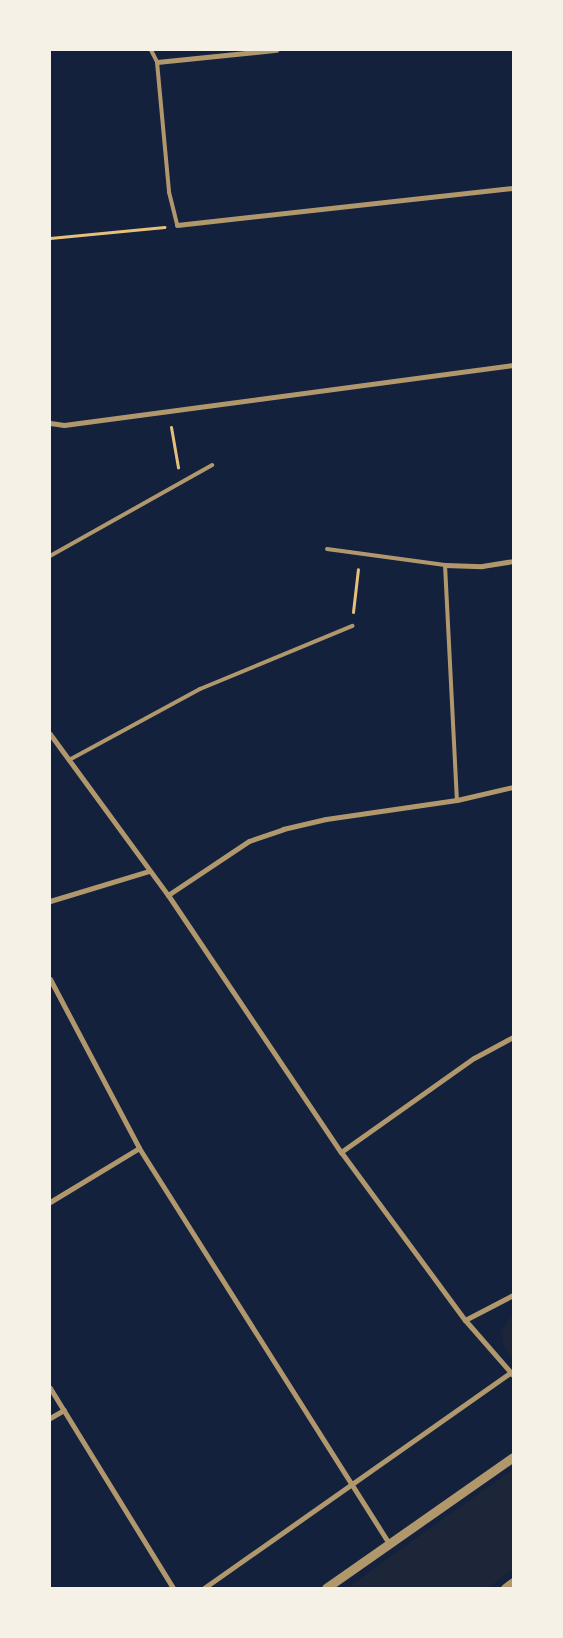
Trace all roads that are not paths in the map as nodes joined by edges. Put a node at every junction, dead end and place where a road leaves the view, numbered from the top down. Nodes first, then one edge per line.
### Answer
1 (151, 50) edge
2 (276, 50) edge
3 (156, 62) junction
4 (513, 188) edge
5 (177, 226) joint
6 (513, 365) edge
7 (50, 423) edge
8 (212, 465) dead end
9 (327, 549) dead end
10 (50, 556) edge
11 (513, 561) edge
12 (445, 565) junction
13 (352, 626) road end
14 (50, 734) edge
15 (69, 760) junction
16 (513, 787) edge
17 (458, 800) junction
18 (149, 871) junction
19 (168, 895) junction
20 (50, 901) edge
21 (50, 979) edge
22 (513, 1037) edge
23 (139, 1148) junction
24 (341, 1152) junction
25 (50, 1202) edge
26 (513, 1296) edge
27 (465, 1320) junction
28 (512, 1373) edge
29 (50, 1388) edge
30 (64, 1410) junction
31 (50, 1418) edge
32 (513, 1457) edge
33 (351, 1484) junction
34 (389, 1543) junction
35 (513, 1582) edge
36 (173, 1588) edge
37 (204, 1588) edge
38 (326, 1588) edge
39 (505, 1588) edge

1 - 3 lane
2 - 3 street
3 - 5 lane
4 - 5 street
6 - 7 street
8 - 10 lane
9 - 12 lane
11 - 12 street
12 - 17 lane
13 - 15 lane
14 - 15 street
15 - 18 street
16 - 17 street
17 - 19 street
18 - 19 street
18 - 20 street
19 - 24 street
21 - 23 street
22 - 24 street
23 - 25 street
23 - 33 street
24 - 27 street
26 - 27 street
27 - 28 street
28 - 33 street
29 - 30 street
30 - 31 street
30 - 36 street
32 - 34 street
33 - 34 street
33 - 37 street
34 - 38 street
35 - 39 street

